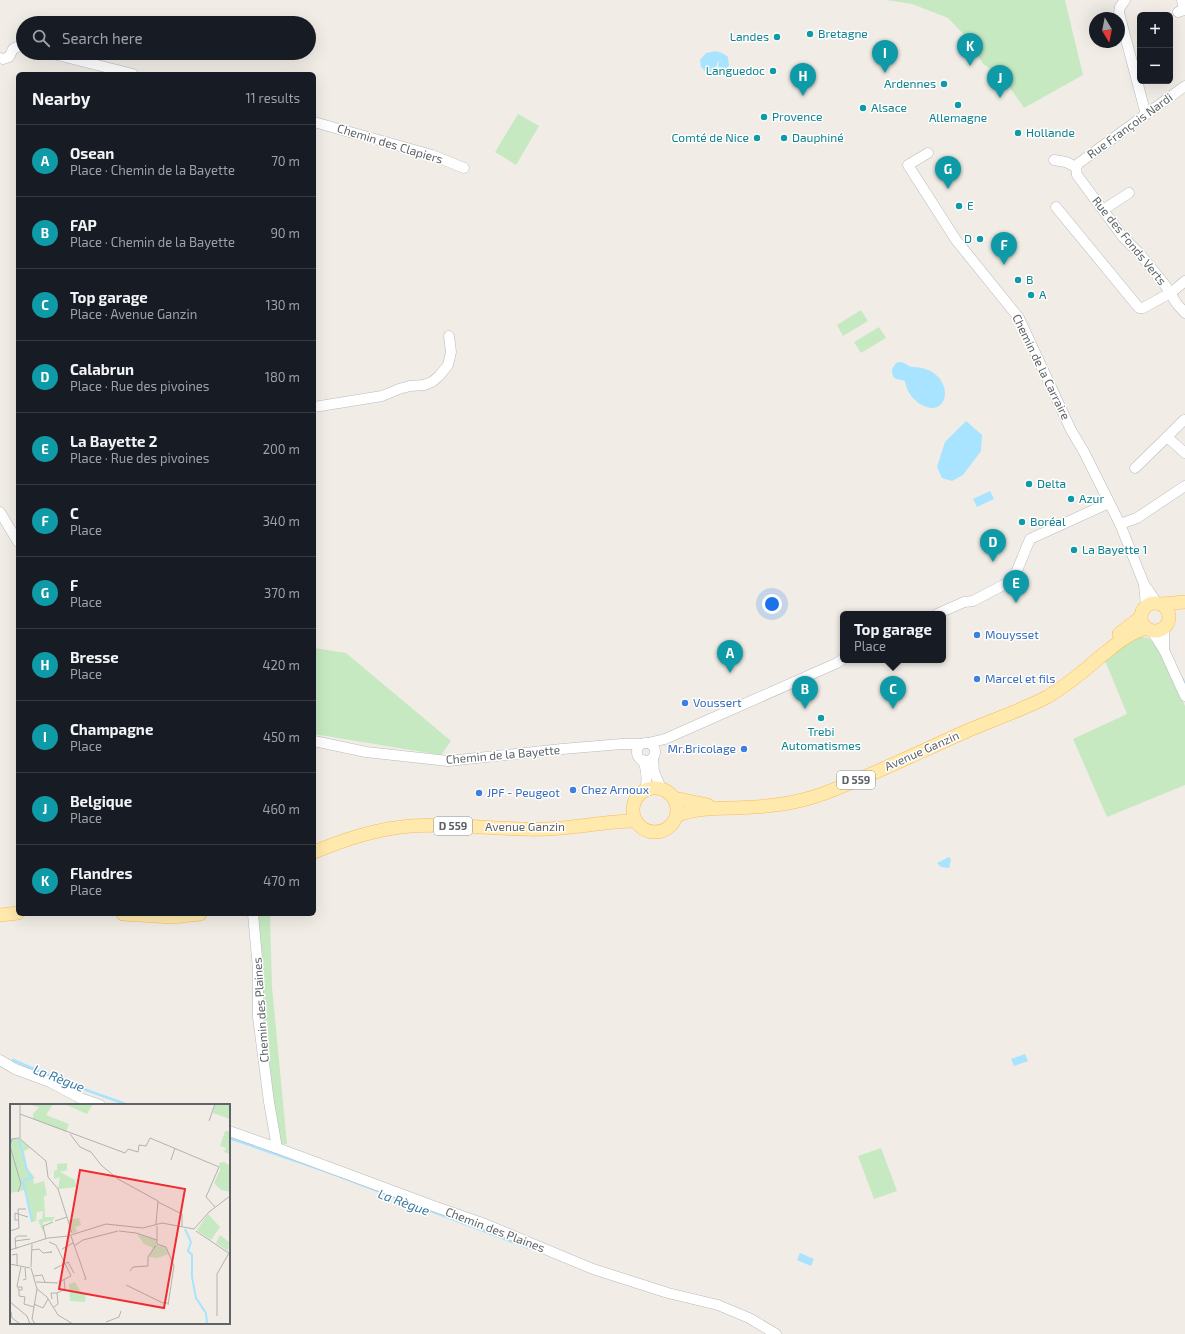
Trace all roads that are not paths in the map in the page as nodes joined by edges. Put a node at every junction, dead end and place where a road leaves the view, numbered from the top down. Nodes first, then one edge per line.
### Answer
1 (1125, 0) edge
2 (1182, 0) edge
3 (1178, 12) dead end
4 (16, 47) edge
5 (0, 58) edge
6 (77, 60) edge
7 (125, 72) edge
8 (1185, 86) edge
9 (1144, 115) junction
10 (316, 123) edge
11 (928, 154) dead end
12 (1054, 160) dead end
13 (1076, 167) junction
14 (464, 168) dead end
15 (1129, 193) dead end
16 (1056, 208) dead end
17 (1103, 210) junction
18 (1185, 281) edge
19 (1170, 293) junction
20 (1185, 312) edge
21 (449, 336) dead end
22 (316, 407) edge
23 (1184, 420) edge
24 (1167, 437) junction
25 (1185, 453) edge
26 (1135, 468) dead end
27 (1185, 486) edge
28 (1109, 503) junction
29 (0, 512) edge
30 (1120, 524) junction
31 (16, 539) edge
32 (1185, 603) edge
33 (944, 611) edge
34 (1155, 617) junction
35 (840, 662) edge
36 (1185, 696) edge
37 (316, 741) edge
38 (646, 751) junction
39 (661, 788) junction
40 (644, 790) junction
41 (674, 798) junction
42 (632, 806) junction
43 (716, 807) junction
44 (676, 816) junction
45 (635, 821) junction
46 (596, 824) junction
47 (316, 851) edge
48 (16, 913) edge
49 (0, 915) edge
50 (156, 916) edge
51 (181, 916) edge
52 (253, 916) edge
53 (0, 1060) edge
54 (97, 1104) edge
55 (230, 1131) edge
56 (277, 1148) junction
57 (776, 1334) edge

1 - 9 street
2 - 3 street
4 - 5 street
6 - 7 street
8 - 9 street, Rue François Nardi
9 - 13 street, Rue François Nardi
10 - 14 street, Chemin des Clapiers
11 - 28 street, Chemin de la Carraire
12 - 13 street
13 - 17 street, Rue des Fonds Verts
15 - 17 street
16 - 19 street
17 - 19 street, Rue des Fonds Verts
18 - 19 street
19 - 20 street, Rue des Fonds Verts
21 - 22 street
23 - 24 street
24 - 25 street
24 - 26 street
27 - 30 street
28 - 30 street, Chemin de la Carraire
28 - 33 street
29 - 31 street
30 - 34 street, Chemin de la Carraire
32 - 34 main road, Avenue Ganzin / D 559
34 - 36 street, Chemin de la Carraire
34 - 43 main road, Avenue Ganzin / D 559
35 - 38 street
37 - 38 street, Chemin de la Bayette
38 - 39 street
38 - 40 street
39 - 40 main road
39 - 41 main road
40 - 42 main road
41 - 43 main road, Avenue Ganzin / D 559
41 - 44 main road
42 - 45 main road
42 - 46 main road, Avenue Ganzin / D 559
43 - 44 main road, Avenue Ganzin / D 559
44 - 45 main road
45 - 46 main road, Avenue Ganzin / D 559
46 - 47 main road, Avenue Ganzin / D 559
48 - 49 main road
50 - 51 main road
52 - 56 street, Chemin des Plaines
53 - 54 street
55 - 56 street
56 - 57 street, Chemin des Plaines

